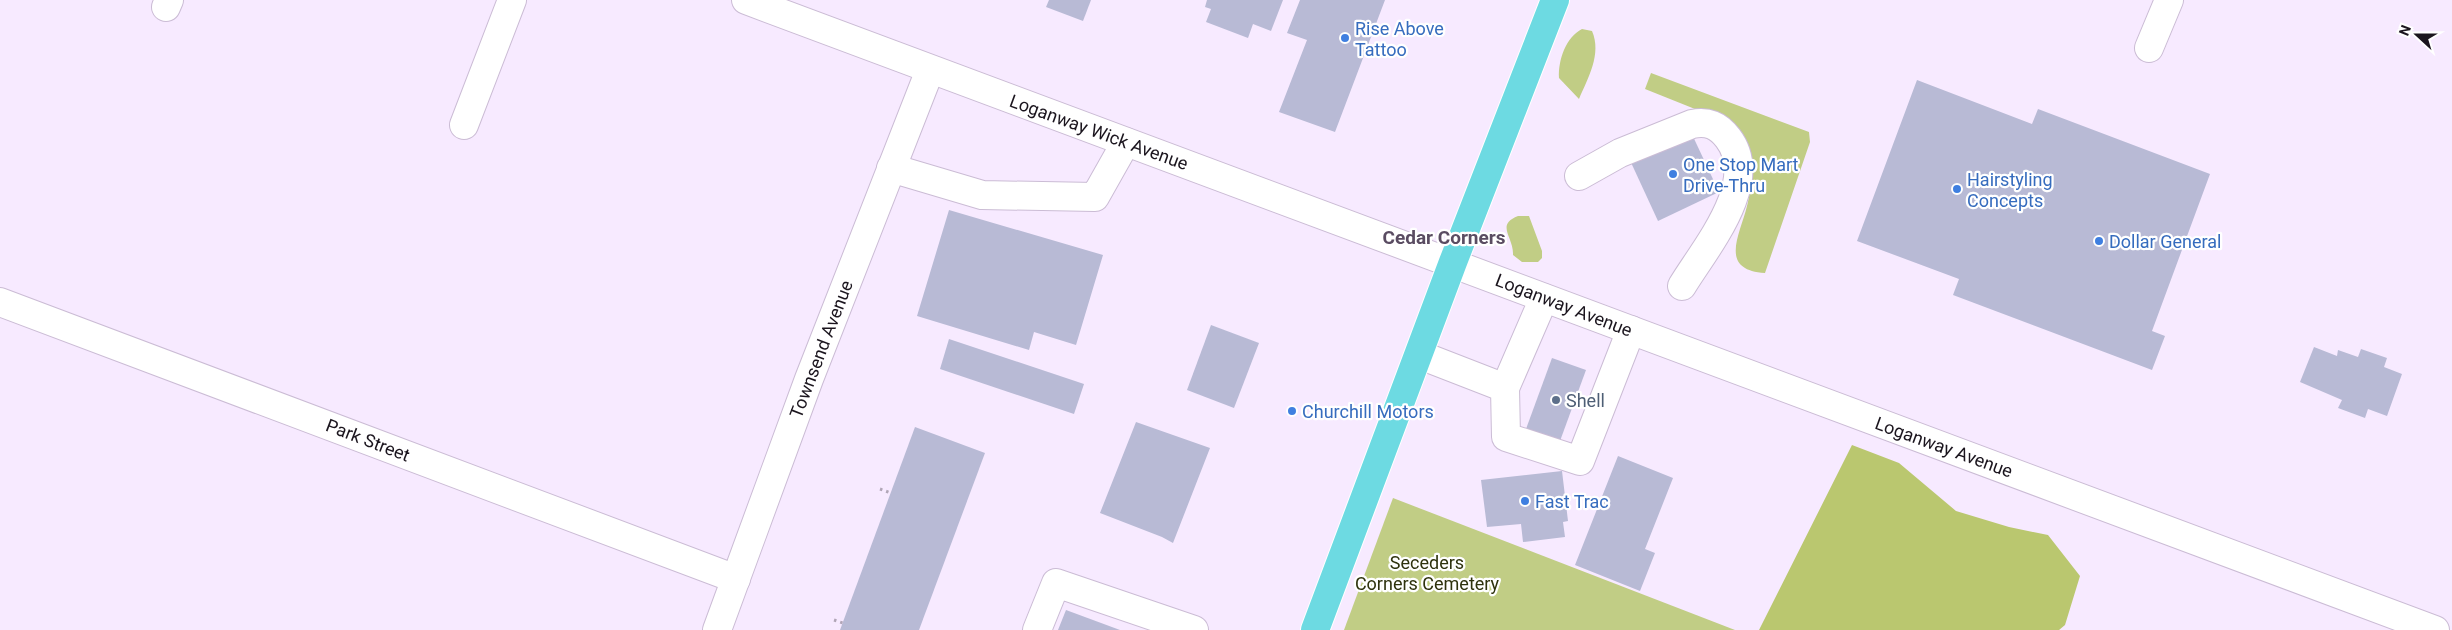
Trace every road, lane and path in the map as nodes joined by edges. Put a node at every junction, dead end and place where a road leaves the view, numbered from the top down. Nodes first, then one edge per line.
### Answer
1 (746, 0) edge
2 (1555, 0) edge
3 (2169, 0) edge
4 (507, 2) edge
5 (2150, 48) dead end
6 (930, 70) junction
7 (464, 125) dead end
8 (1126, 142) junction
9 (891, 168) junction
10 (1579, 176) dead end
11 (1453, 262) junction
12 (1682, 286) dead end
13 (1544, 298) junction
14 (0, 302) edge
15 (1631, 330) junction
16 (1420, 354) junction
17 (1505, 388) junction
18 (880, 489) dead end
19 (891, 492) dead end
20 (736, 579) junction
21 (834, 620) dead end
22 (843, 623) dead end
23 (717, 630) edge
24 (1037, 630) edge
25 (1194, 630) edge
26 (1315, 630) edge
27 (2435, 630) edge

1 - 6 street, Loganway Wick Avenue
2 - 11 main road
3 - 5 street
4 - 7 street
6 - 8 street, Loganway Wick Avenue
6 - 9 street, Townsend Avenue
8 - 9 street
8 - 11 street, Loganway Wick Avenue
9 - 20 street, Townsend Avenue
10 - 12 street
11 - 13 street, Loganway Avenue
11 - 16 main road
13 - 15 street, Loganway Avenue
13 - 17 street
14 - 20 street, Park Street
15 - 17 street
15 - 27 street, Loganway Avenue
16 - 17 street
16 - 26 main road
18 - 19 path
20 - 23 street, Townsend Avenue
21 - 22 path
24 - 25 street

